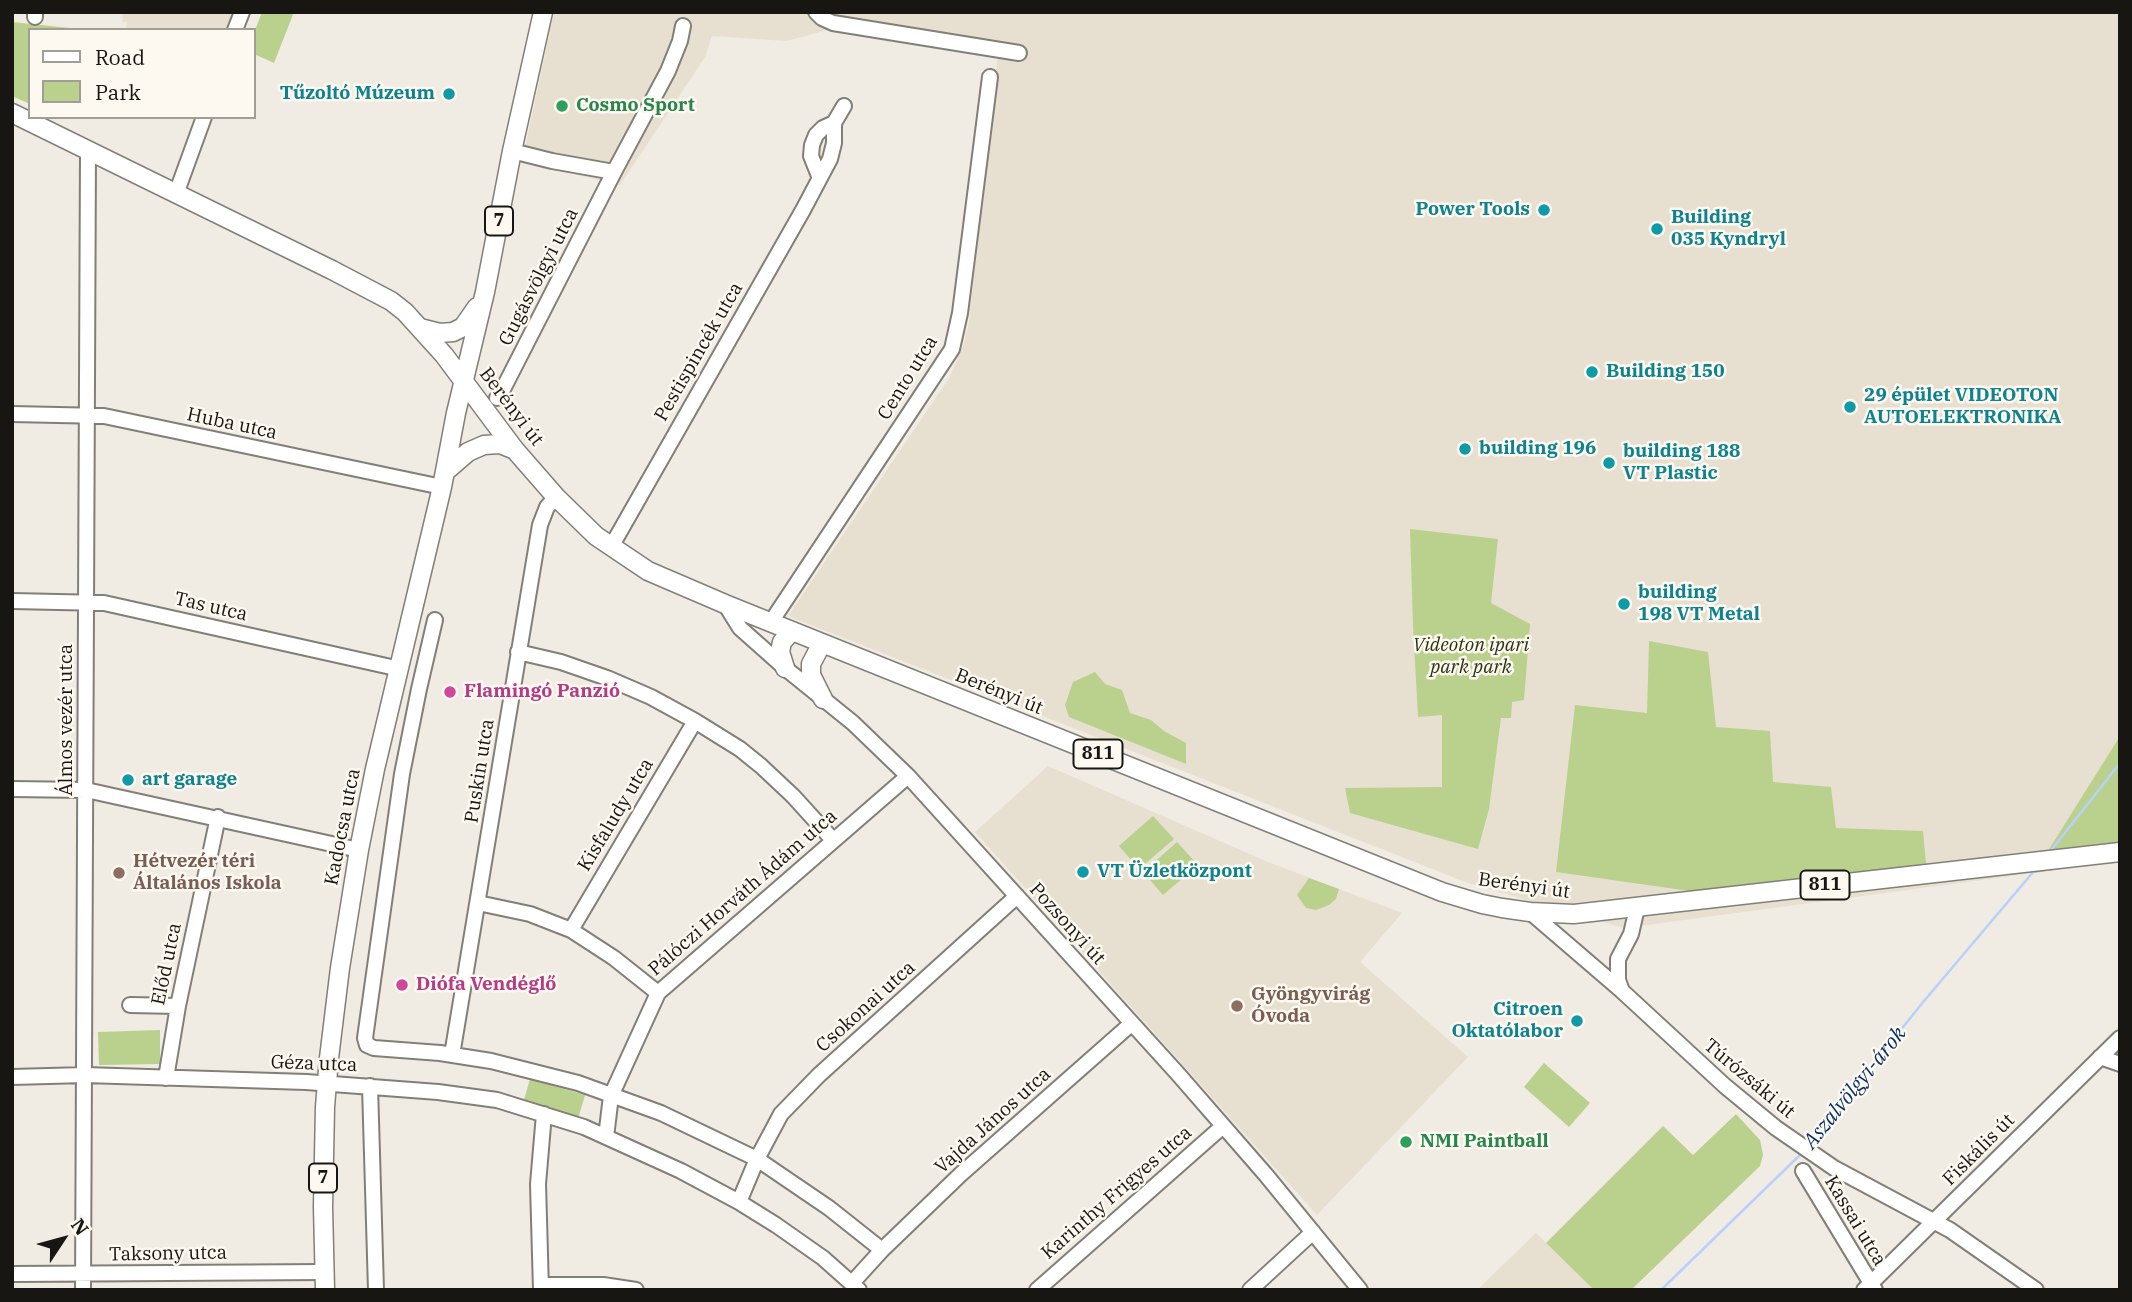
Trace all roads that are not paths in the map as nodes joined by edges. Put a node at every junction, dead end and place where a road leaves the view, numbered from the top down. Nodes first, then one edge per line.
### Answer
1 (543, 12) edge
2 (816, 12) edge
3 (684, 26) dead end
4 (1019, 53) dead end
5 (990, 77) dead end
6 (844, 106) dead end
7 (12, 113) edge
8 (203, 119) edge
9 (834, 123) junction
10 (89, 151) junction
11 (512, 151) junction
12 (614, 172) junction
13 (820, 176) junction
14 (177, 194) junction
15 (485, 292) junction
16 (420, 328) junction
17 (465, 381) junction
18 (497, 398) dead end
19 (12, 414) edge
20 (86, 415) junction
21 (516, 450) junction
22 (444, 480) junction
23 (556, 497) junction
24 (611, 547) junction
25 (12, 601) edge
26 (88, 601) junction
27 (725, 604) junction
28 (435, 620) dead end
29 (771, 622) junction
30 (792, 631) junction
31 (822, 643) junction
32 (518, 652) junction
33 (785, 668) junction
34 (400, 669) junction
35 (822, 699) junction
36 (695, 721) junction
37 (908, 776) junction
38 (12, 789) edge
39 (86, 790) junction
40 (218, 817) junction
41 (833, 840) junction
42 (359, 850) junction
43 (2120, 852) edge
44 (1017, 896) junction
45 (478, 903) junction
46 (1637, 908) junction
47 (1530, 912) junction
48 (571, 930) junction
49 (1618, 959) junction
50 (1588, 962) junction
51 (1622, 991) junction
52 (658, 993) junction
53 (131, 1005) dead end
54 (178, 1006) junction
55 (1131, 1024) junction
56 (2120, 1038) edge
57 (452, 1055) junction
58 (2100, 1057) junction
59 (2120, 1064) edge
60 (85, 1075) junction
61 (12, 1077) edge
62 (166, 1078) junction
63 (327, 1083) junction
64 (370, 1086) junction
65 (611, 1096) junction
66 (544, 1114) junction
67 (1223, 1126) junction
68 (606, 1138) junction
69 (757, 1159) junction
70 (1803, 1171) dead end
71 (739, 1202) junction
72 (1899, 1203) junction
73 (1935, 1220) junction
74 (1313, 1232) junction
75 (1914, 1241) junction
76 (883, 1250) junction
77 (12, 1274) edge
78 (83, 1275) junction
79 (325, 1281) edge
80 (856, 1286) edge
81 (541, 1287) edge
82 (1870, 1288) edge
83 (83, 1290) edge
84 (376, 1290) edge
85 (636, 1290) edge
86 (1037, 1290) edge
87 (1250, 1290) edge
88 (1360, 1290) edge
89 (2036, 1290) edge

1 - 11 main road, 7
2 - 4 street
3 - 12 street, Gugásvölgyi utca
5 - 29 street, Cento utca
6 - 9 street, Pestispincék utca
7 - 10 main road, Berényi út
8 - 14 street
9 - 13 street, Pestispincék utca
9 - 13 street, Pestispincék utca
10 - 14 main road, Berényi út
10 - 20 street, Álmos vezér utca
11 - 12 street
11 - 15 main road, 7
12 - 18 street, Gugásvölgyi utca
13 - 24 street, Pestispincék utca
14 - 16 main road, Berényi út
15 - 16 main road
15 - 17 main road, 7
16 - 17 main road, Berényi út
17 - 21 main road, Berényi út / 811
17 - 22 main road, Kadocsa utca / 7
19 - 20 street, Huba utca
20 - 22 street, Huba utca
20 - 26 street, Álmos vezér utca
21 - 22 main road
21 - 23 main road, Berényi út / 811
22 - 34 main road, Kadocsa utca / 7
23 - 24 main road, Berényi út / 811
23 - 32 street, Puskin utca
24 - 27 main road, Berényi út / 811
25 - 26 street, Tas utca
26 - 34 street, Tas utca
26 - 39 street, Álmos vezér utca
27 - 29 main road, Berényi út / 811
27 - 33 street, Pozsonyi út
28 - 57 street, Géza utca
29 - 30 main road, Berényi út / 811
30 - 31 main road, Berényi út / 811
30 - 33 main road
31 - 35 main road
31 - 47 main road, Berényi út / 811
32 - 36 street
32 - 45 street, Puskin utca
33 - 35 street, Pozsonyi út
34 - 42 main road, Kadocsa utca / 7
35 - 37 street, Pozsonyi út
36 - 41 street
36 - 48 street, Kisfaludy utca
37 - 41 street, Pálóczi Horváth Ádám utca
37 - 44 street, Pozsonyi út
38 - 39 street
39 - 40 street
39 - 60 street, Álmos vezér utca
40 - 42 street
40 - 54 street, Előd utca
41 - 52 street, Pálóczi Horváth Ádám utca
42 - 63 main road, Kadocsa utca / 7
43 - 46 main road, Berényi út / 811
44 - 55 street, Pozsonyi út
44 - 69 street, Csokonai utca
45 - 48 street
45 - 57 street, Puskin utca
46 - 47 main road, Berényi út / 811
46 - 49 street
47 - 50 street, Túrózsáki út
48 - 52 street
49 - 50 street
49 - 51 street
50 - 51 street, Túrózsáki út
51 - 72 street, Túrózsáki út
52 - 65 street, Pálóczi Horváth Ádám utca
53 - 54 street
54 - 62 street, Előd utca
55 - 67 street, Pozsonyi út
55 - 76 street, Vajda János utca
56 - 58 street, Fiskális út
57 - 65 street, Géza utca
58 - 59 street
58 - 73 street, Fiskális út
60 - 61 street, Géza utca
60 - 62 street, Géza utca
60 - 78 street, Álmos vezér utca
62 - 63 street, Géza utca
63 - 64 street, Géza utca
63 - 79 main road, Kadocsa utca / 7
64 - 66 street, Géza utca
64 - 84 street
65 - 68 street
65 - 69 street, Géza utca
66 - 68 street, Géza utca
66 - 81 street
67 - 74 street, Pozsonyi út
67 - 86 street, Karinthy Frigyes utca
68 - 71 street, Géza utca
69 - 71 street
69 - 76 street, Géza utca
70 - 82 street, Kassai utca
71 - 80 street, Géza utca
72 - 73 street, Túrózsáki út
72 - 75 street
73 - 75 street, Fiskális út
73 - 89 street, Túrózsáki út
74 - 87 street
74 - 88 street, Pozsonyi út
75 - 82 street, Fiskális út
76 - 80 street, Géza utca
77 - 78 street, Taksony utca
78 - 79 street, Taksony utca
78 - 83 street, Álmos vezér utca
81 - 85 street

